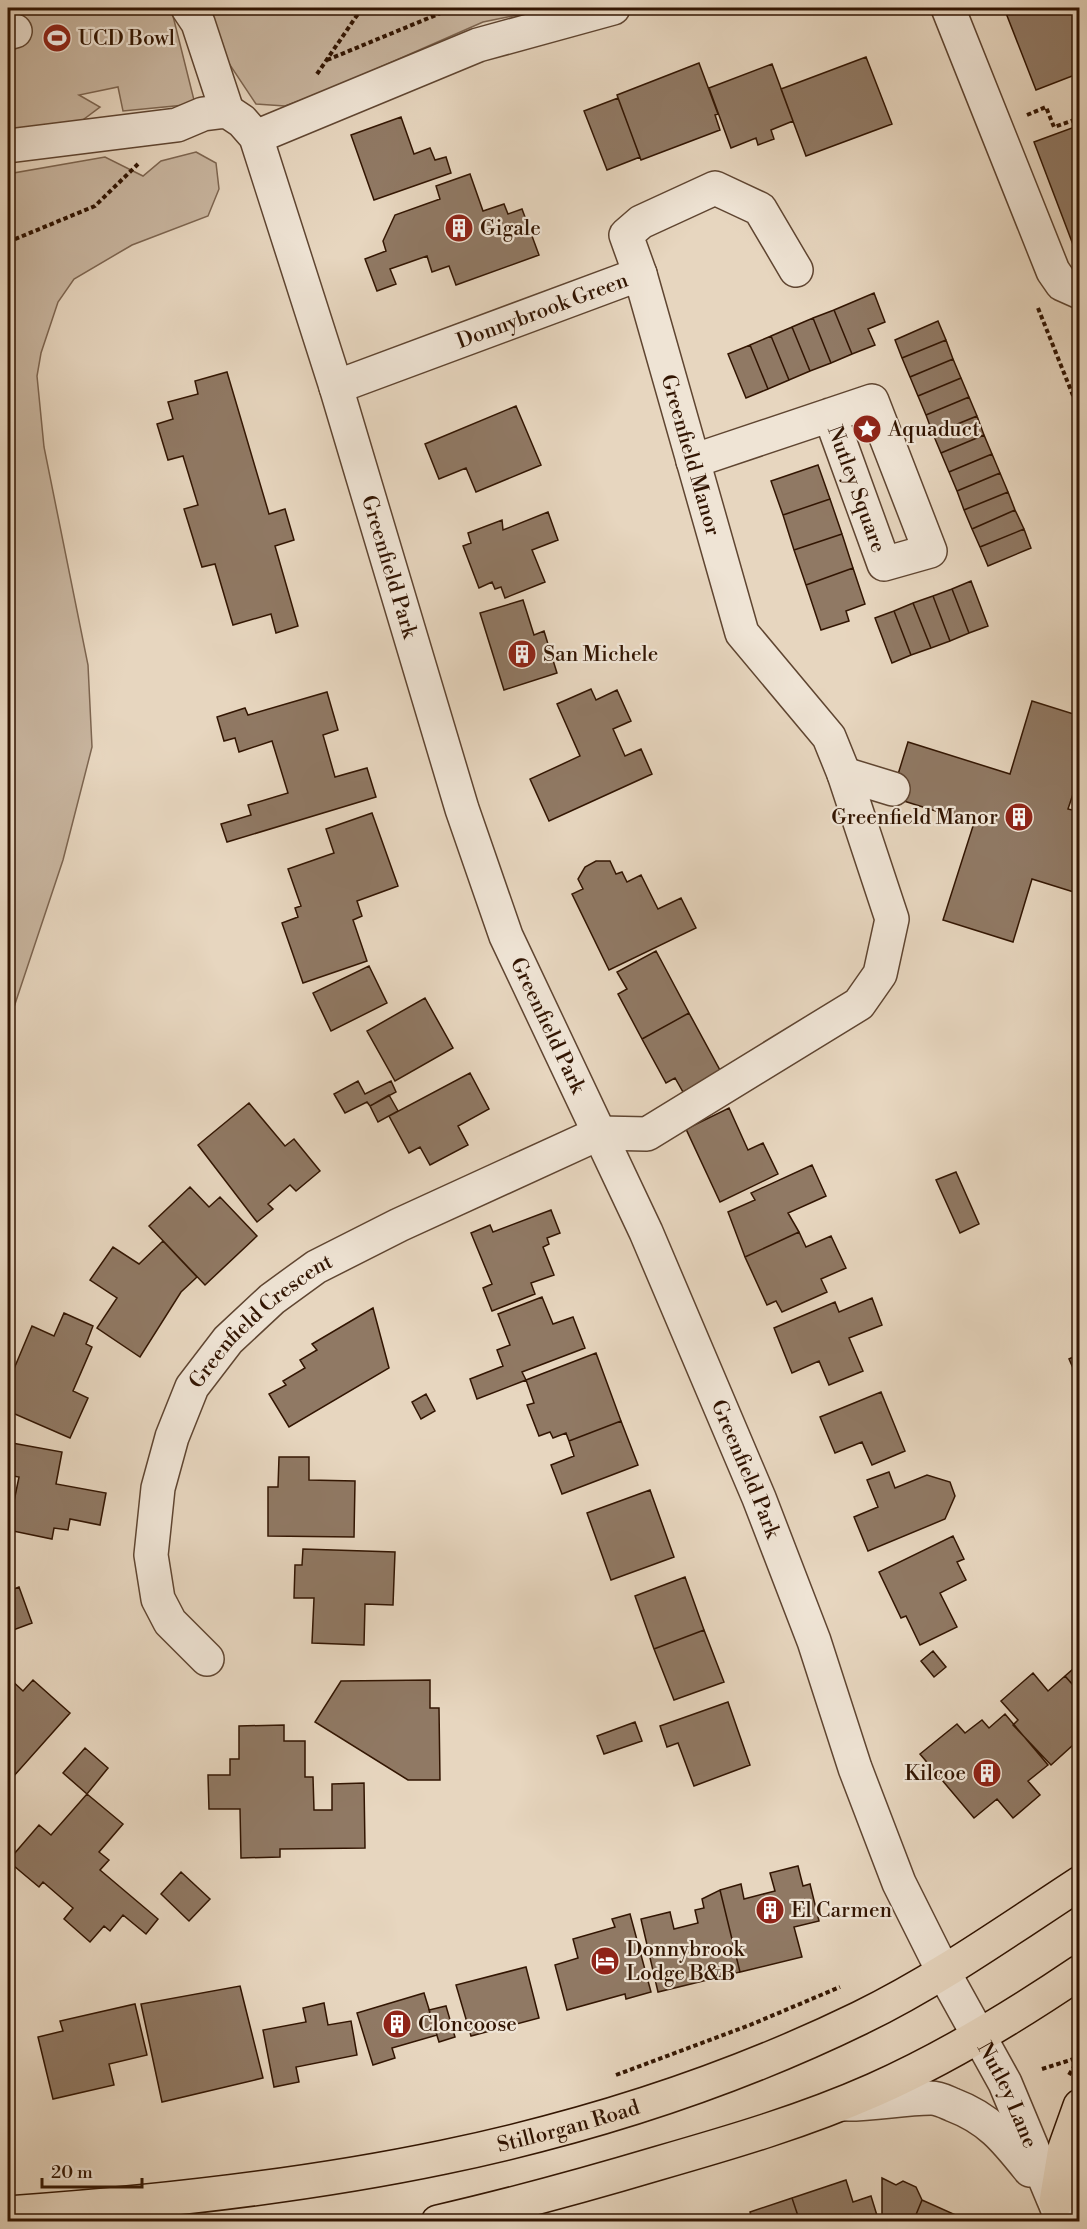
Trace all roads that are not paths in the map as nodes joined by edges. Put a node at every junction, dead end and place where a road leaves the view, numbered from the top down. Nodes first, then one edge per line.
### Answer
1 (614, 8) edge
2 (948, 8) edge
3 (193, 15) edge
4 (227, 111) junction
5 (256, 137) junction
6 (8, 146) edge
7 (796, 270) dead end
8 (640, 274) junction
9 (1080, 292) edge
10 (336, 387) junction
11 (830, 415) dead end
12 (693, 461) junction
13 (844, 774) junction
14 (893, 789) dead end
15 (600, 1133) junction
16 (207, 1659) dead end
17 (1080, 1883) edge
18 (1080, 1972) edge
19 (944, 1973) junction
20 (980, 2035) junction
21 (841, 2104) junction
22 (1080, 2106) edge
23 (1059, 2212) edge
24 (8, 2213) edge
25 (438, 2222) edge

1 - 5 street
2 - 9 street
3 - 4 street
4 - 5 street, Greenfield Park
4 - 6 street
5 - 10 street, Greenfield Park
7 - 8 street, Donnybrook Green
8 - 10 street, Donnybrook Green
8 - 12 street, Greenfield Manor
10 - 15 street, Greenfield Park
11 - 12 street, Nutley Square
12 - 13 street, Greenfield Manor
13 - 14 street
13 - 15 street, Greenfield Manor
15 - 16 street, Greenfield Crescent
15 - 19 street, Greenfield Park
17 - 19 main road, Stillorgan Road
18 - 20 main road
19 - 20 street, Nutley Lane
19 - 24 main road, Stillorgan Road
20 - 21 main road
20 - 23 street, Nutley Lane
21 - 23 street
21 - 25 main road
22 - 23 main road

